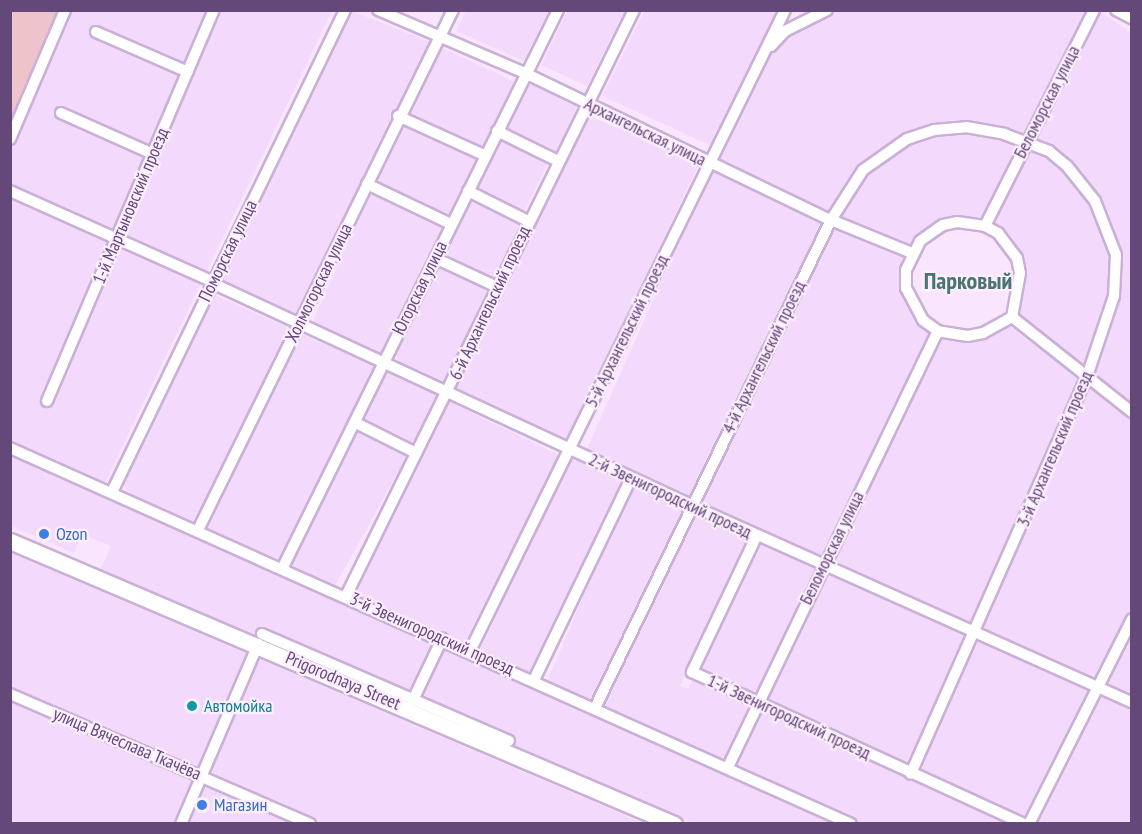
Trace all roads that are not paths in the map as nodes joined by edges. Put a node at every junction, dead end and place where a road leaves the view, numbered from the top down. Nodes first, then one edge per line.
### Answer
1 (65, 10) edge
2 (214, 10) edge
3 (345, 10) edge
4 (378, 10) edge
5 (453, 10) edge
6 (558, 10) edge
7 (634, 10) edge
8 (826, 10) edge
9 (1094, 10) edge
10 (1116, 10) edge
11 (782, 11) edge
12 (1131, 18) edge
13 (96, 32) dead end
14 (440, 36) junction
15 (757, 62) junction
16 (188, 72) junction
17 (527, 74) junction
18 (587, 105) junction
19 (61, 113) dead end
20 (398, 116) junction
21 (497, 131) junction
22 (10, 139) edge
23 (1028, 140) junction
24 (153, 154) junction
25 (484, 155) junction
26 (558, 161) junction
27 (709, 163) junction
28 (367, 184) junction
29 (10, 191) edge
30 (468, 191) junction
31 (831, 220) junction
32 (528, 221) junction
33 (451, 224) junction
34 (985, 226) junction
35 (117, 239) junction
36 (912, 253) junction
37 (435, 258) junction
38 (213, 283) junction
39 (497, 287) junction
40 (1012, 317) junction
41 (300, 323) junction
42 (938, 331) junction
43 (384, 361) junction
44 (1086, 376) junction
45 (448, 390) junction
46 (46, 402) dead end
47 (1131, 412) edge
48 (356, 423) junction
49 (10, 448) edge
50 (570, 450) junction
51 (416, 453) junction
52 (631, 478) junction
53 (112, 492) junction
54 (693, 506) junction
55 (198, 530) junction
56 (757, 535) junction
57 (10, 541) edge
58 (824, 563) junction
59 (283, 567) junction
60 (346, 596) junction
61 (1131, 619) edge
62 (976, 632) junction
63 (260, 639) junction
64 (442, 639) junction
65 (470, 651) junction
66 (534, 680) junction
67 (1100, 686) junction
68 (10, 694) edge
69 (413, 700) junction
70 (759, 702) junction
71 (1131, 702) edge
72 (595, 708) junction
73 (509, 741) dead end
74 (728, 767) junction
75 (911, 774) junction
76 (202, 776) junction
77 (181, 824) edge
78 (310, 824) edge
79 (674, 824) edge
80 (851, 824) edge
81 (1024, 824) edge
82 (1029, 824) edge

1 - 22 street
2 - 16 street, 1-й Мартыновский проезд
3 - 38 street, Поморская улица
4 - 14 street, Архангельская улица
5 - 14 street, Холмогорская улица
6 - 17 street, Югорская улица
7 - 18 street, 6-й Архангельский проезд
8 - 15 street
9 - 23 street, Беломорская улица
10 - 12 street
11 - 15 street, 5-й Архангельский проезд
13 - 16 street
14 - 17 street, Архангельская улица
14 - 20 street, Холмогорская улица
15 - 27 street, 5-й Архангельский проезд
16 - 24 street, 1-й Мартыновский проезд
17 - 18 street, Архангельская улица
17 - 21 street, Югорская улица
18 - 26 street, 6-й Архангельский проезд
18 - 27 street, Архангельская улица
19 - 24 street
20 - 25 street
20 - 28 street, Холмогорская улица
21 - 25 street, Югорская улица
21 - 26 street
23 - 31 street, 4-й Архангельский проезд
23 - 34 street, Беломорская улица
23 - 44 street, 3-й Архангельский проезд
24 - 35 street, 1-й Мартыновский проезд
25 - 30 street, Югорская улица
26 - 32 street, 6-й Архангельский проезд
27 - 31 street, Архангельская улица
27 - 50 street, 5-й Архангельский проезд
28 - 33 street
28 - 41 street, Холмогорская улица
29 - 35 street, 2-й Звенигородский проезд
30 - 32 street
30 - 33 street, Югорская улица
31 - 36 street, Архангельская улица
31 - 54 street, 4-й Архангельский проезд
32 - 39 street, 6-й Архангельский проезд
33 - 37 street, Югорская улица
34 - 36 street
34 - 40 street
35 - 38 street, 2-й Звенигородский проезд
35 - 46 street, 1-й Мартыновский проезд
36 - 42 street
37 - 39 street
37 - 43 street, Югорская улица
38 - 41 street, 2-й Звенигородский проезд
38 - 53 street, Поморская улица
39 - 45 street, 6-й Архангельский проезд
40 - 42 street
40 - 44 street
41 - 43 street, 2-й Звенигородский проезд
41 - 55 street, Холмогорская улица
42 - 58 street, Беломорская улица
43 - 45 street, 2-й Звенигородский проезд
43 - 48 street, Югорская улица
44 - 47 street
44 - 62 street, 3-й Архангельский проезд
45 - 50 street, 2-й Звенигородский проезд
45 - 51 street, 6-й Архангельский проезд
48 - 51 street
48 - 59 street, Югорская улица
49 - 53 street, 3-й Звенигородский проезд
50 - 52 street, 2-й Звенигородский проезд
50 - 65 street, 5-й Архангельский проезд
51 - 60 street, 6-й Архангельский проезд
52 - 54 street, 2-й Звенигородский проезд
52 - 66 street
53 - 55 street, 3-й Звенигородский проезд
54 - 56 street, 2-й Звенигородский проезд
54 - 72 street, 4-й Архангельский проезд
55 - 59 street, 3-й Звенигородский проезд
56 - 58 street, 2-й Звенигородский проезд
56 - 70 street, 1-й Звенигородский проезд
57 - 63 street, Prigorodnaya Street
58 - 62 street, 2-й Звенигородский проезд
58 - 70 street, Беломорская улица
59 - 60 street, 3-й Звенигородский проезд
60 - 64 street, 3-й Звенигородский проезд
61 - 67 street
62 - 67 street, 2-й Звенигородский проезд
62 - 75 street, 3-й Архангельский проезд
63 - 69 street
63 - 76 street
63 - 79 street, Prigorodnaya Street
64 - 65 street, 3-й Звенигородский проезд
64 - 69 street
65 - 66 street, 3-й Звенигородский проезд
66 - 72 street, 3-й Звенигородский проезд
67 - 71 street, 2-й Звенигородский проезд
67 - 82 street
68 - 76 street, улица Вячеслава Ткачёва
69 - 73 street
70 - 74 street, Беломорская улица
70 - 75 street, 1-й Звенигородский проезд
72 - 74 street, 3-й Звенигородский проезд
74 - 80 street, 3-й Звенигородский проезд
75 - 81 street, 1-й Звенигородский проезд
76 - 77 street
76 - 78 street, улица Вячеслава Ткачёва

